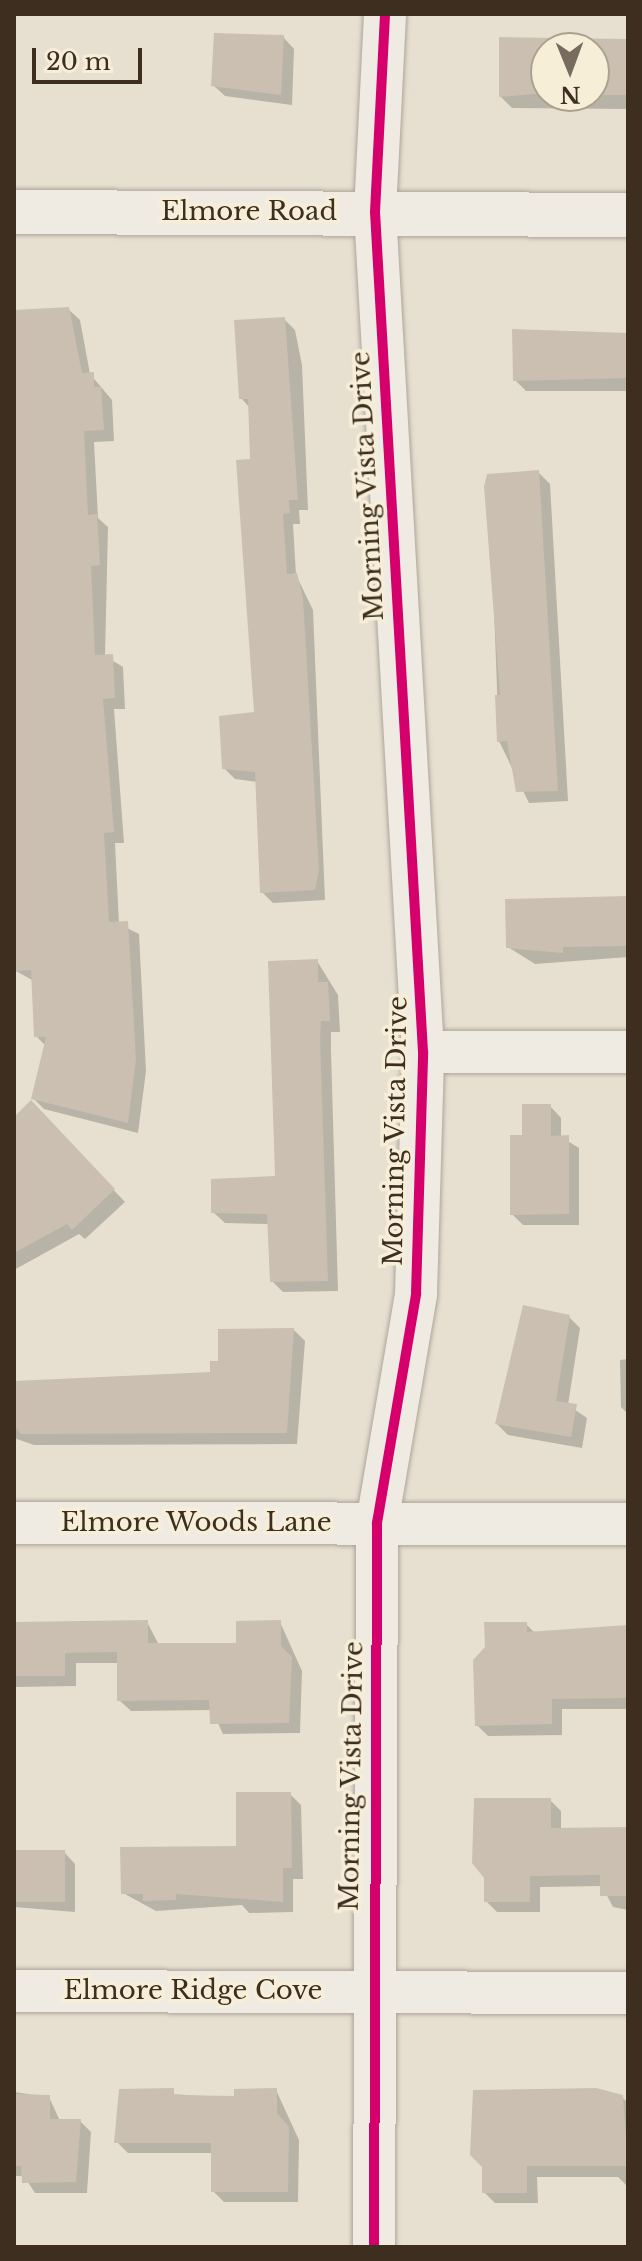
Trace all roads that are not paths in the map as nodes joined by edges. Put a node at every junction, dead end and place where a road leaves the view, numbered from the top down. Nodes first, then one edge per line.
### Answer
1 (385, 14) edge
2 (14, 212) edge
3 (375, 212) junction
4 (628, 215) edge
5 (423, 1052) junction
6 (628, 1052) edge
7 (14, 1523) edge
8 (377, 1523) junction
9 (628, 1524) edge
10 (14, 1991) edge
11 (371, 1991) junction
12 (628, 1993) edge
13 (374, 2247) edge

1 - 3 street, Morning Vista Drive
2 - 3 street, Elmore Road
3 - 4 street, Elmore Road
3 - 5 street, Morning Vista Drive
5 - 6 street
5 - 8 street, Morning Vista Drive
7 - 8 street, Elmore Woods Lane
8 - 9 street, Elmore Woods Lane
8 - 11 street, Morning Vista Drive
10 - 11 street, Elmore Ridge Cove
11 - 12 street, Elmore Ridge Cove
11 - 13 street, Morning Vista Drive

